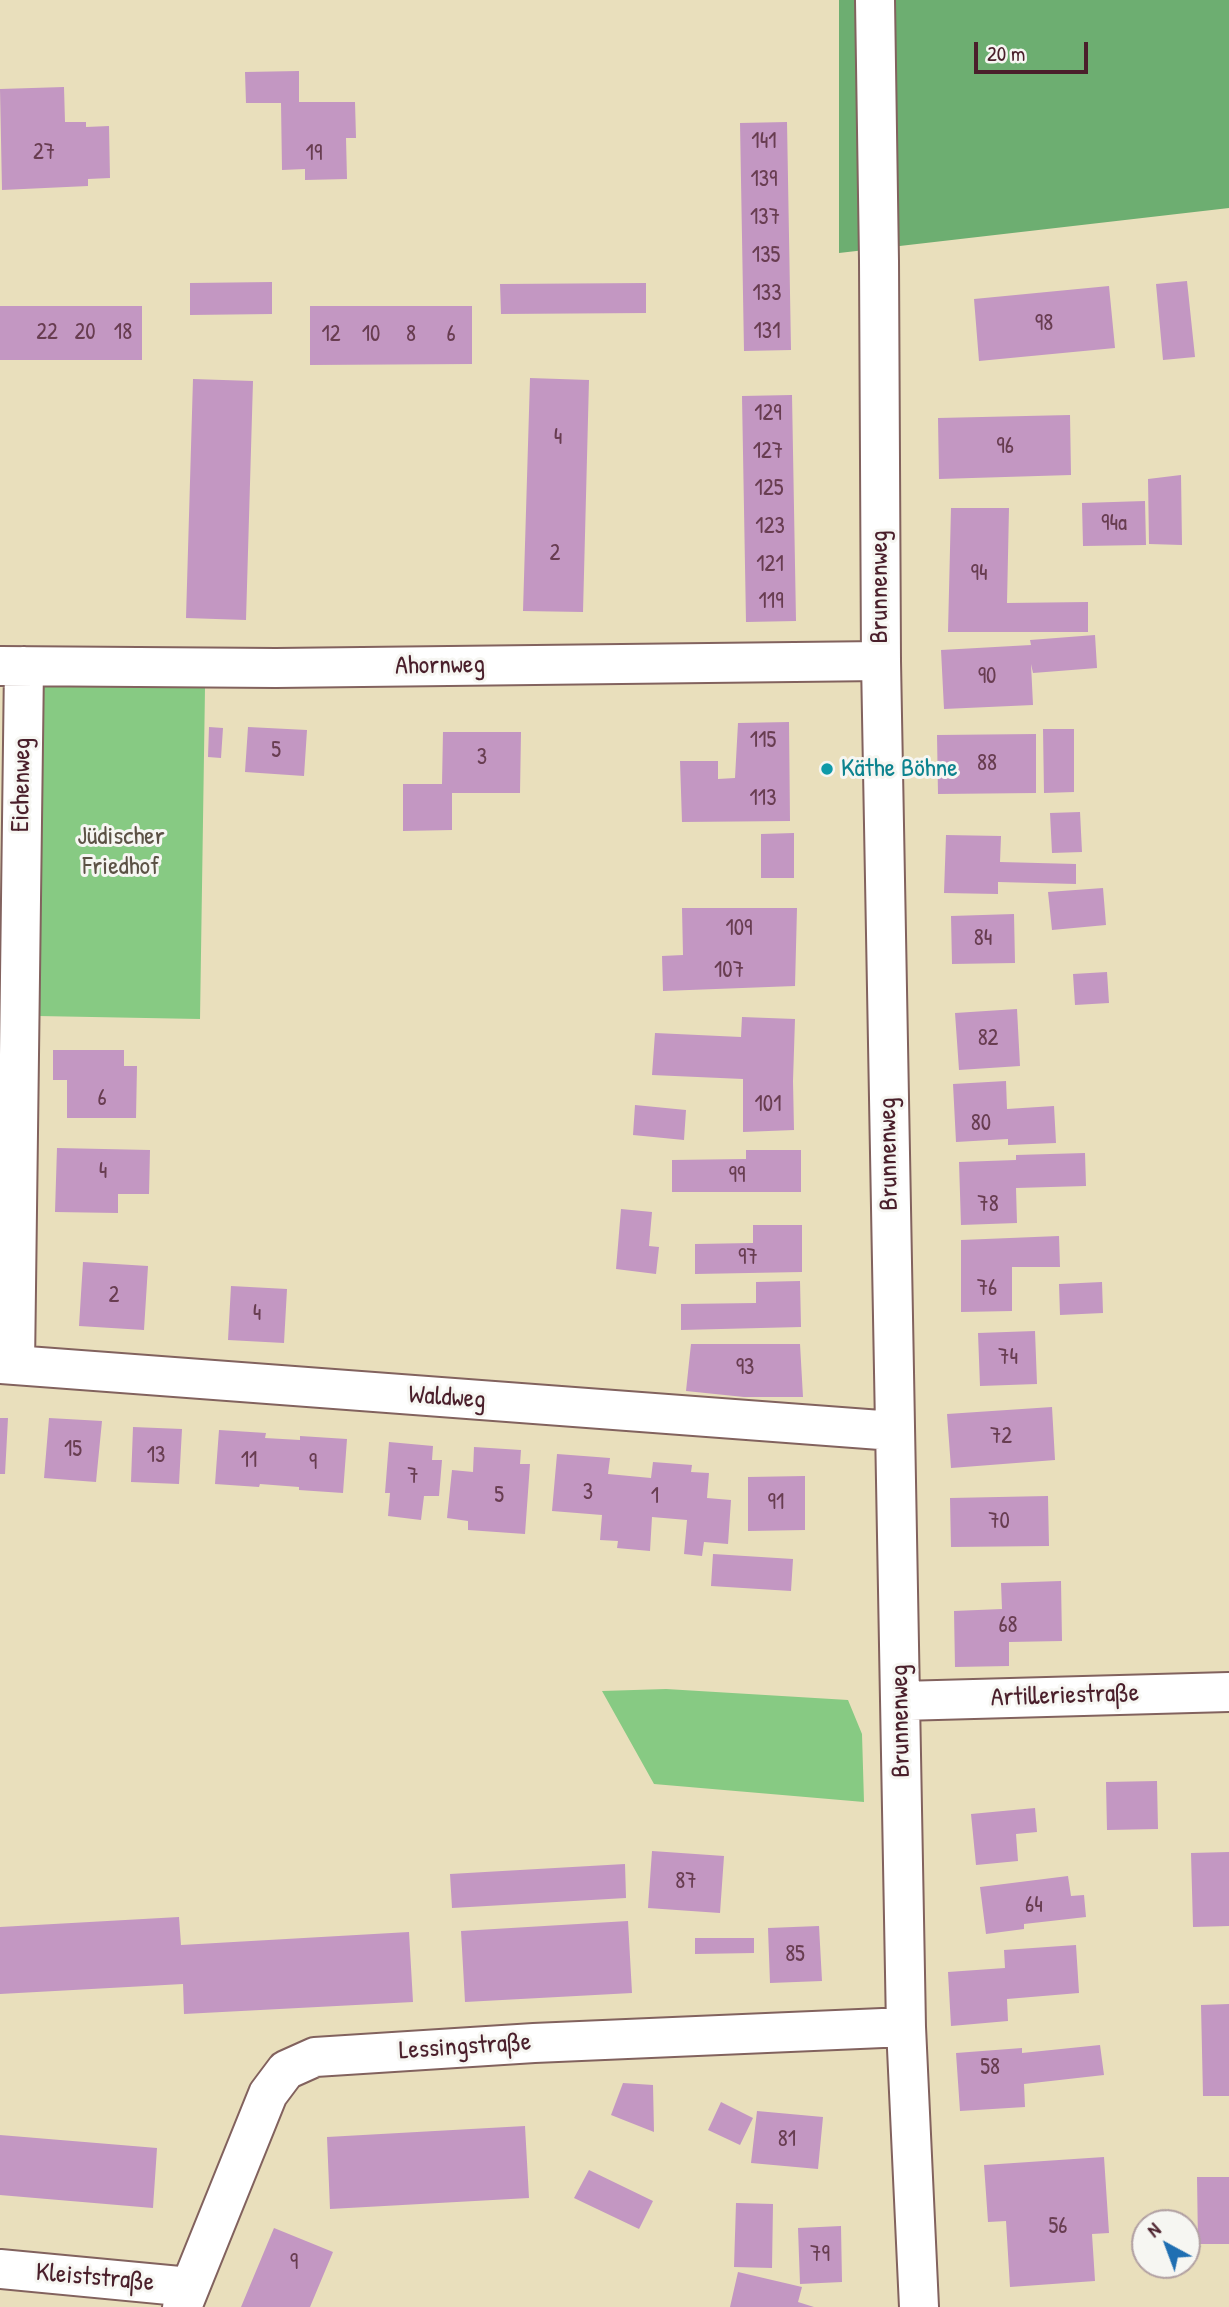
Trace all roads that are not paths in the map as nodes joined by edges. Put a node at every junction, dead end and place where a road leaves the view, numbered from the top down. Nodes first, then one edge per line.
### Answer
1 (875, 0) edge
2 (881, 661) junction
3 (12, 666) edge
4 (7, 1365) edge
5 (894, 1431) junction
6 (1229, 1692) edge
7 (901, 1701) junction
8 (906, 2027) junction
9 (0, 2269) edge
10 (186, 2297) edge
11 (919, 2307) edge

1 - 2 street, Brunnenweg
2 - 3 street, Ahornweg
2 - 5 street, Brunnenweg
3 - 4 street, Eichenweg
4 - 5 street, Waldweg
5 - 7 street, Brunnenweg
6 - 7 street, Artilleriestraße
7 - 8 street, Brunnenweg
8 - 10 street, Lessingstraße
8 - 11 street, Brunnenweg
9 - 10 street, Kleiststraße

